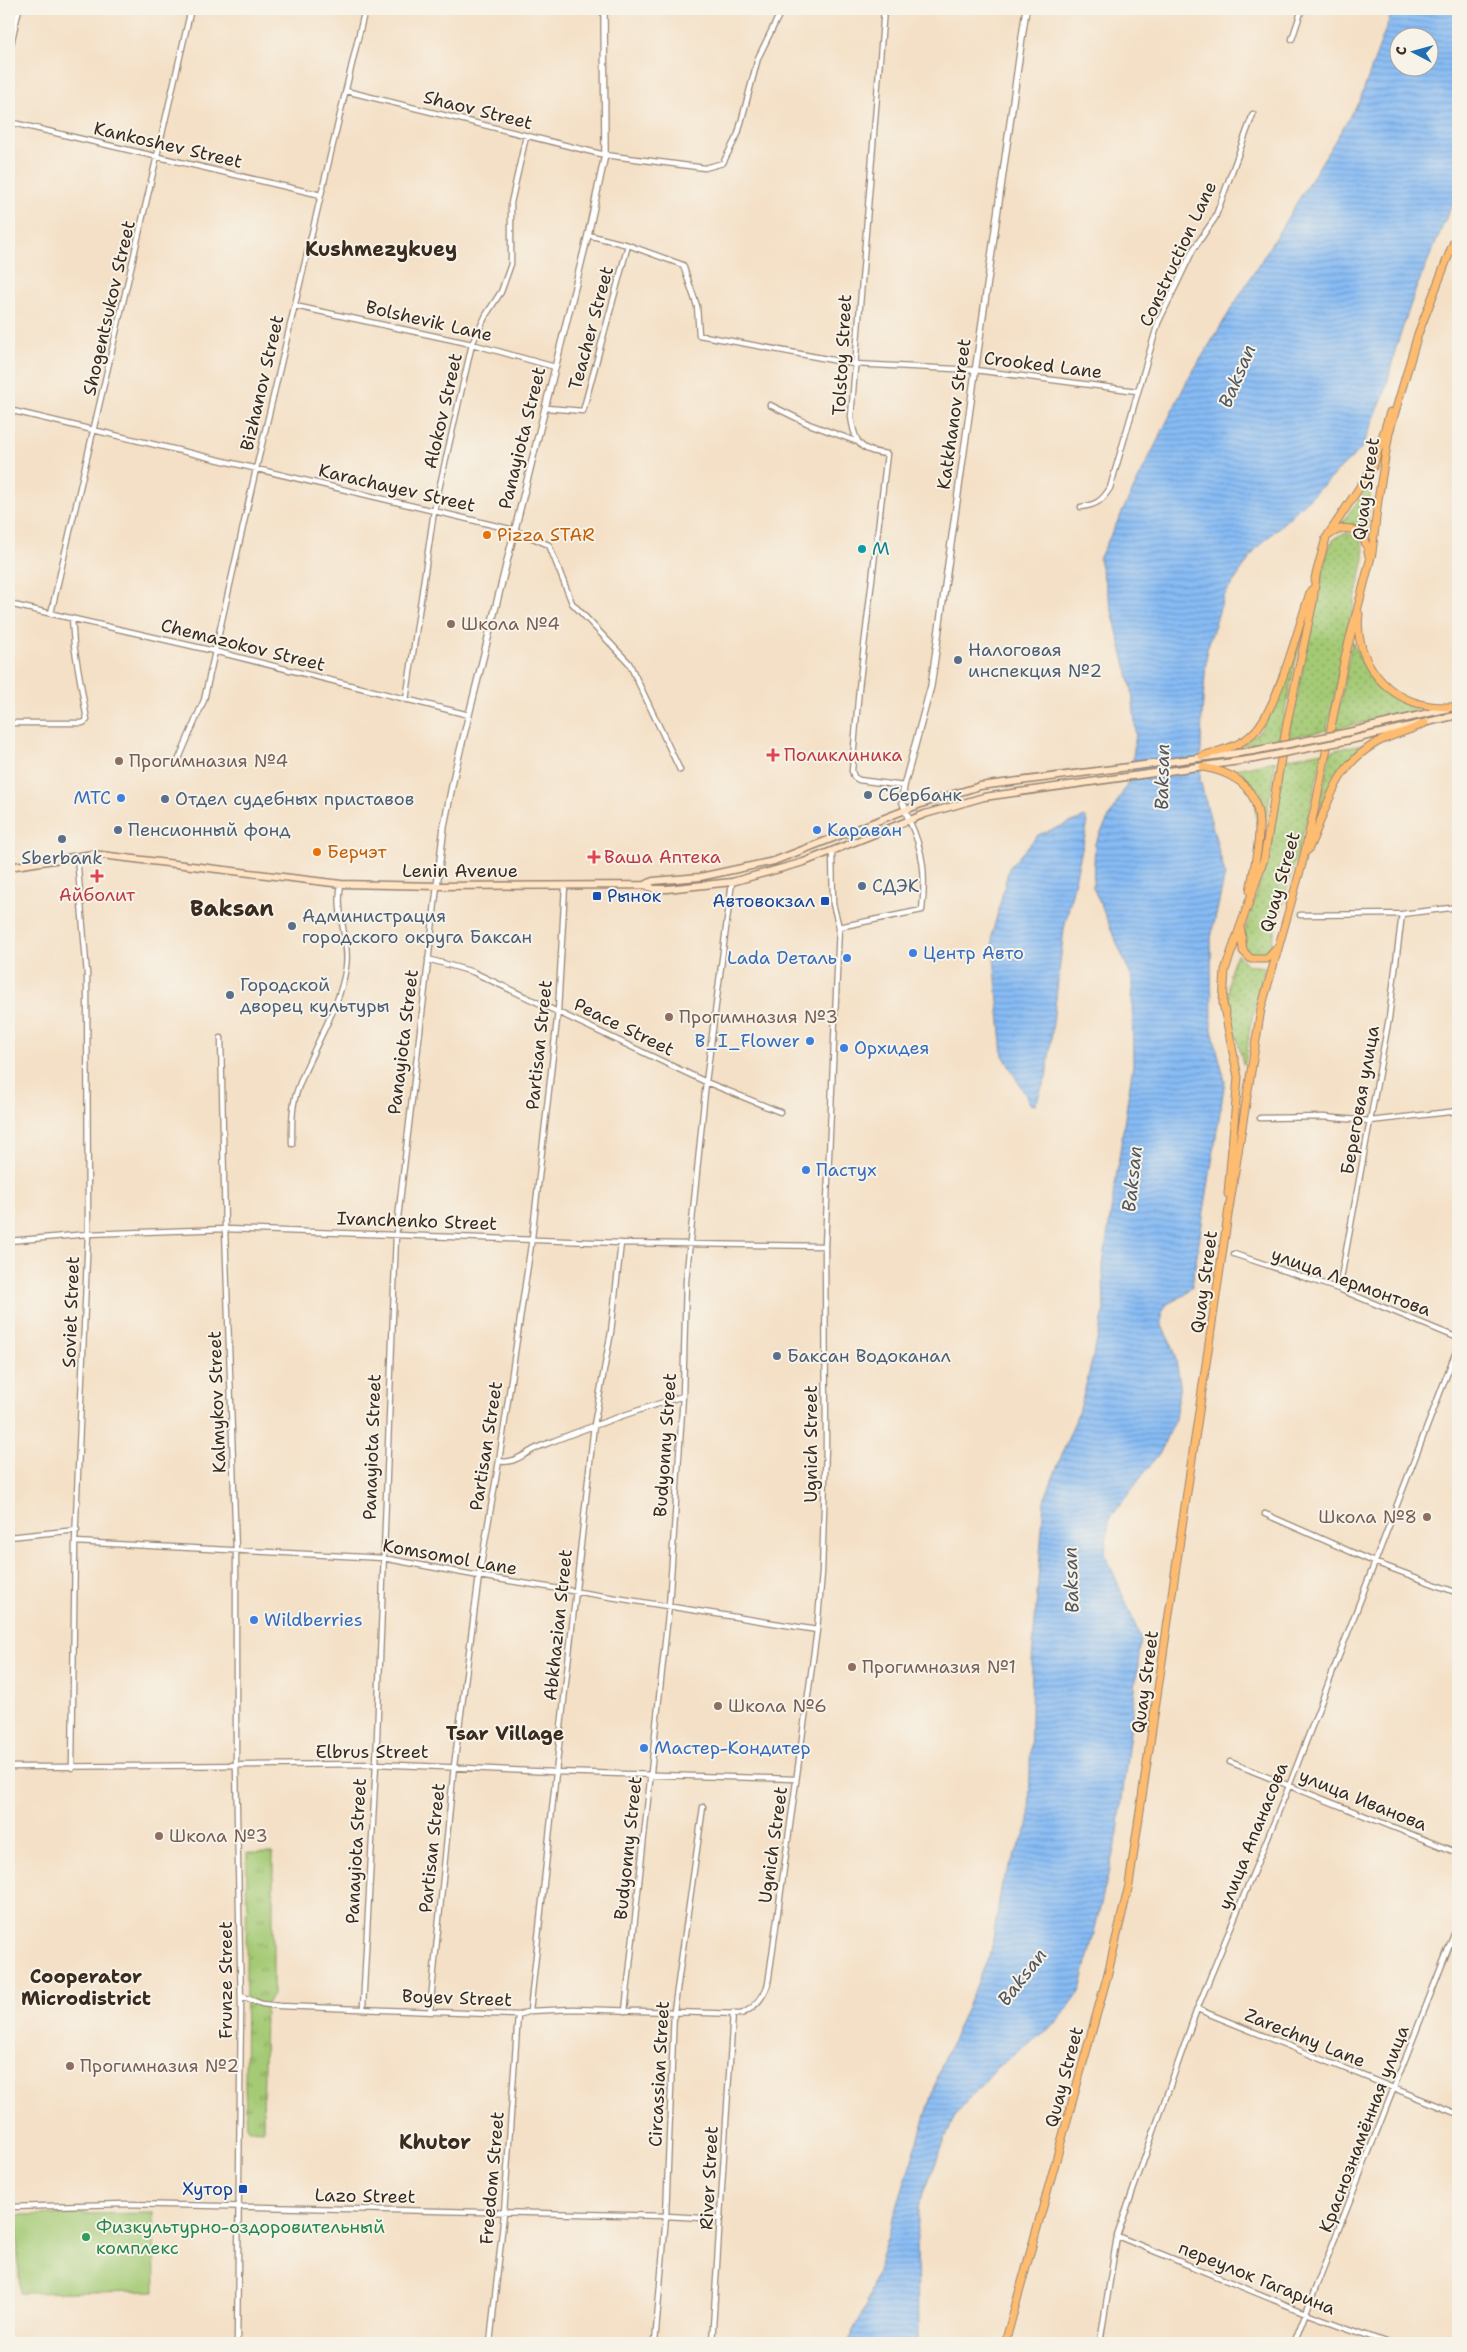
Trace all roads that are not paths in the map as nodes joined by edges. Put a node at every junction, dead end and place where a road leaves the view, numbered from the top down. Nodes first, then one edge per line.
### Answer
1 (19, 9) edge
2 (191, 9) edge
3 (365, 9) edge
4 (604, 9) edge
5 (782, 9) edge
6 (884, 9) edge
7 (1026, 9) edge
8 (1302, 9) edge
9 (1292, 39) dead end
10 (9, 53) edge
11 (346, 91) junction
12 (1253, 114) dead end
13 (9, 122) edge
14 (526, 136) junction
15 (605, 155) junction
16 (156, 156) junction
17 (321, 195) junction
18 (1458, 231) edge
19 (588, 235) junction
20 (628, 246) junction
21 (295, 306) junction
22 (472, 344) junction
23 (1413, 349) junction
24 (854, 364) junction
25 (555, 367) junction
26 (975, 370) junction
27 (1137, 391) junction
28 (770, 405) dead end
29 (546, 408) junction
30 (9, 410) edge
31 (94, 431) junction
32 (858, 442) junction
33 (256, 470) junction
34 (1081, 507) dead end
35 (434, 511) junction
36 (514, 530) junction
37 (1326, 538) junction
38 (1369, 564) junction
39 (1316, 575) junction
40 (1361, 593) junction
41 (9, 604) edge
42 (51, 613) junction
43 (72, 618) junction
44 (214, 650) junction
45 (406, 700) junction
46 (1457, 707) edge
47 (469, 715) junction
48 (1458, 715) edge
49 (9, 723) edge
50 (1425, 723) junction
51 (1202, 756) junction
52 (178, 761) dead end
53 (1203, 767) junction
54 (680, 770) dead end
55 (904, 786) junction
56 (905, 811) junction
57 (908, 820) junction
58 (832, 852) junction
59 (77, 857) junction
60 (1302, 864) junction
61 (9, 867) edge
62 (732, 882) junction
63 (341, 884) junction
64 (565, 885) junction
65 (645, 885) junction
66 (438, 886) junction
67 (1247, 904) junction
68 (1458, 907) edge
69 (1402, 914) junction
70 (1300, 915) dead end
71 (1242, 919) junction
72 (839, 927) junction
73 (1277, 948) junction
74 (428, 959) junction
75 (558, 1011) junction
76 (221, 1038) dead end
77 (706, 1082) junction
78 (1458, 1110) edge
79 (780, 1112) dead end
80 (1260, 1118) dead end
81 (1370, 1121) junction
82 (292, 1144) dead end
83 (1228, 1215) junction
84 (224, 1229) junction
85 (88, 1234) junction
86 (396, 1235) junction
87 (532, 1238) junction
88 (9, 1241) edge
89 (621, 1243) junction
90 (691, 1244) junction
91 (825, 1246) junction
92 (1234, 1254) dead end
93 (1339, 1290) junction
94 (1458, 1338) edge
95 (1458, 1346) edge
96 (683, 1396) junction
97 (594, 1425) junction
98 (499, 1461) junction
99 (1265, 1514) dead end
100 (77, 1530) junction
101 (9, 1537) edge
102 (75, 1542) junction
103 (236, 1551) junction
104 (383, 1558) junction
105 (1374, 1562) junction
106 (479, 1576) junction
107 (575, 1592) junction
108 (1458, 1593) edge
109 (669, 1606) junction
110 (817, 1630) junction
111 (1230, 1762) dead end
112 (376, 1764) junction
113 (236, 1766) junction
114 (454, 1766) junction
115 (9, 1767) edge
116 (72, 1768) junction
117 (555, 1772) junction
118 (649, 1774) junction
119 (796, 1779) junction
120 (1289, 1786) junction
121 (703, 1807) dead end
122 (1458, 1853) edge
123 (1458, 1924) edge
124 (240, 1996) junction
125 (363, 2007) junction
126 (1197, 2009) junction
127 (430, 2011) junction
128 (530, 2011) junction
129 (625, 2011) junction
130 (674, 2011) junction
131 (733, 2013) junction
132 (518, 2015) junction
133 (1394, 2089) junction
134 (1458, 2114) edge
135 (9, 2207) edge
136 (238, 2207) junction
137 (504, 2213) junction
138 (666, 2216) junction
139 (720, 2219) junction
140 (1117, 2236) junction
141 (1306, 2313) junction
142 (237, 2343) edge
143 (490, 2343) edge
144 (655, 2343) edge
145 (712, 2343) edge
146 (1004, 2343) edge
147 (1100, 2343) edge
148 (1294, 2343) edge
149 (1388, 2343) edge

1 - 10 street
2 - 16 street, Shogentsukov Street
3 - 11 street, Bizhanov Street
4 - 15 street, Panayiota Street
5 - 15 street, Shaov Street
6 - 24 street, Tolstoy Street
7 - 26 street, Katkhanov Street
8 - 9 street
11 - 14 street, Shaov Street
11 - 17 street, Bizhanov Street
12 - 27 street, Construction Lane
13 - 16 street, Kankoshev Street
14 - 15 street, Shaov Street
14 - 22 street, Alokov Street
15 - 19 street, Panayiota Street
16 - 17 street, Kankoshev Street
16 - 31 street, Shogentsukov Street
17 - 21 street, Bizhanov Street
18 - 23 main road, Quay Street
19 - 20 street, Crooked Lane
19 - 25 street, Panayiota Street
20 - 24 street, Crooked Lane
20 - 29 street, Teacher Street
21 - 22 street, Bolshevik Lane
21 - 33 street, Bizhanov Street
22 - 25 street, Bolshevik Lane
22 - 35 street, Alokov Street
23 - 37 main road
23 - 38 main road, Quay Street
24 - 26 street, Crooked Lane
24 - 32 street, Tolstoy Street
25 - 29 street, Panayiota Street
26 - 27 street, Crooked Lane
26 - 55 street, Katkhanov Street
27 - 34 street, Construction Lane
28 - 32 street
29 - 36 street, Panayiota Street
30 - 31 street, Karachayev Street
31 - 33 street, Karachayev Street
31 - 42 street, Shogentsukov Street
32 - 55 street
33 - 35 street, Karachayev Street
33 - 44 street, Bizhanov Street
35 - 36 street, Karachayev Street
35 - 45 street, Alokov Street
36 - 47 street, Panayiota Street
36 - 54 street, Karachayev Street
37 - 38 main road
37 - 39 main road
38 - 40 main road, Quay Street
39 - 51 main road
39 - 67 main road
40 - 46 main road
40 - 60 main road, Quay Street
41 - 42 street, Chemazokov Street
42 - 43 street, Chemazokov Street
43 - 44 street, Chemazokov Street
43 - 49 street
44 - 45 street, Chemazokov Street
44 - 52 street, Bizhanov Street
45 - 47 street, Chemazokov Street
46 - 51 main road, Lenin Avenue, bridge
47 - 66 street, Panayiota Street
48 - 50 main road, Lenin Avenue
50 - 53 main road, Lenin Avenue, bridge
50 - 60 main road
51 - 56 main road, Lenin Avenue
53 - 57 main road, Lenin Avenue
53 - 67 main road
55 - 56 street, Katkhanov Street
56 - 57 street, Katkhanov Street
56 - 65 main road, Lenin Avenue
57 - 58 main road, Lenin Avenue
57 - 72 street
58 - 62 main road, Lenin Avenue
58 - 72 street, Ugnich Street
59 - 61 main road, Lenin Avenue
59 - 63 main road, Lenin Avenue
59 - 85 street, Soviet Street
60 - 73 main road, Quay Street
62 - 65 main road, Lenin Avenue
62 - 77 street, Budyonny Street
63 - 66 main road, Lenin Avenue
63 - 82 street
64 - 65 main road, Lenin Avenue
64 - 66 main road, Lenin Avenue
64 - 75 street, Partisan Street
66 - 74 street, Panayiota Street
67 - 71 main road
68 - 69 street
69 - 70 street
69 - 81 street, Береговая улица
71 - 73 main road
71 - 83 main road
72 - 91 street, Ugnich Street
73 - 83 main road, Quay Street
74 - 75 street, Peace Street
74 - 86 street, Panayiota Street
75 - 77 street, Peace Street
75 - 87 street, Partisan Street
76 - 84 street, Kalmykov Street
77 - 79 street, Peace Street
77 - 90 street, Budyonny Street
78 - 81 street
80 - 81 street
81 - 93 street, Береговая улица
83 - 146 main road, Quay Street
84 - 85 street, Ivanchenko Street
84 - 86 street, Ivanchenko Street
84 - 103 street, Kalmykov Street
85 - 88 street, Ivanchenko Street
85 - 100 street, Soviet Street
86 - 87 street, Ivanchenko Street
86 - 104 street, Panayiota Street
87 - 89 street, Ivanchenko Street
87 - 98 street, Partisan Street
89 - 90 street, Ivanchenko Street
89 - 97 street, Abkhazian Street
90 - 91 street, Ivanchenko Street
90 - 96 street, Budyonny Street
91 - 110 street, Ugnich Street
92 - 93 street, улица Лермонтова
93 - 94 street, улица Лермонтова
95 - 105 street, улица Апанасова
96 - 97 street
96 - 109 street, Budyonny Street
97 - 98 street
97 - 107 street, Abkhazian Street
98 - 106 street, Partisan Street
99 - 105 street
100 - 101 street
100 - 102 street, Soviet Street
102 - 103 street, Komsomol Lane
102 - 116 street, Soviet Street
103 - 104 street, Komsomol Lane
103 - 113 street, Kalmykov Street
104 - 106 street, Komsomol Lane
104 - 112 street, Panayiota Street
105 - 108 street
105 - 120 street, улица Апанасова
106 - 107 street, Komsomol Lane
106 - 114 street, Partisan Street
107 - 109 street, Komsomol Lane
107 - 117 street, Abkhazian Street
109 - 110 street, Komsomol Lane
109 - 118 street, Budyonny Street
110 - 119 street, Ugnich Street
111 - 120 street, улица Иванова
112 - 113 street, Elbrus Street
112 - 114 street, Elbrus Street
112 - 125 street, Panayiota Street
113 - 116 street, Elbrus Street
113 - 124 street, Frunze Street
114 - 117 street, Elbrus Street
114 - 127 street, Partisan Street
115 - 116 street, Elbrus Street
117 - 118 street, Elbrus Street
117 - 128 street, Abkhazian Street
118 - 119 street, Elbrus Street
118 - 129 street, Budyonny Street
119 - 131 street, Ugnich Street
120 - 122 street, улица Иванова
120 - 126 street, улица Апанасова
121 - 130 street, Circassian Street
123 - 133 street, Краснознамённая улица
124 - 125 street, Boyev Street
124 - 136 street, Frunze Street
125 - 127 street, Boyev Street
126 - 133 street, Zarechny Lane
126 - 140 street, улица Апанасова
127 - 132 street, Boyev Street
128 - 129 street, Boyev Street
128 - 132 street, Boyev Street
129 - 130 street, Boyev Street
130 - 131 street, Boyev Street
130 - 138 street, Circassian Street
131 - 139 street, River Street
132 - 137 street, Freedom Street
133 - 134 street, Zarechny Lane
133 - 141 street, Краснознамённая улица
135 - 136 street, Lazo Street
136 - 137 street, Lazo Street
136 - 142 street, Frunze Street
137 - 138 street, Lazo Street
137 - 143 street, Freedom Street
138 - 139 street, Lazo Street
138 - 144 street, Circassian Street
139 - 145 street, River Street
140 - 141 street, переулок Гагарина
140 - 147 street, улица Апанасова
141 - 148 street, Краснознамённая улица
141 - 149 street, переулок Гагарина

